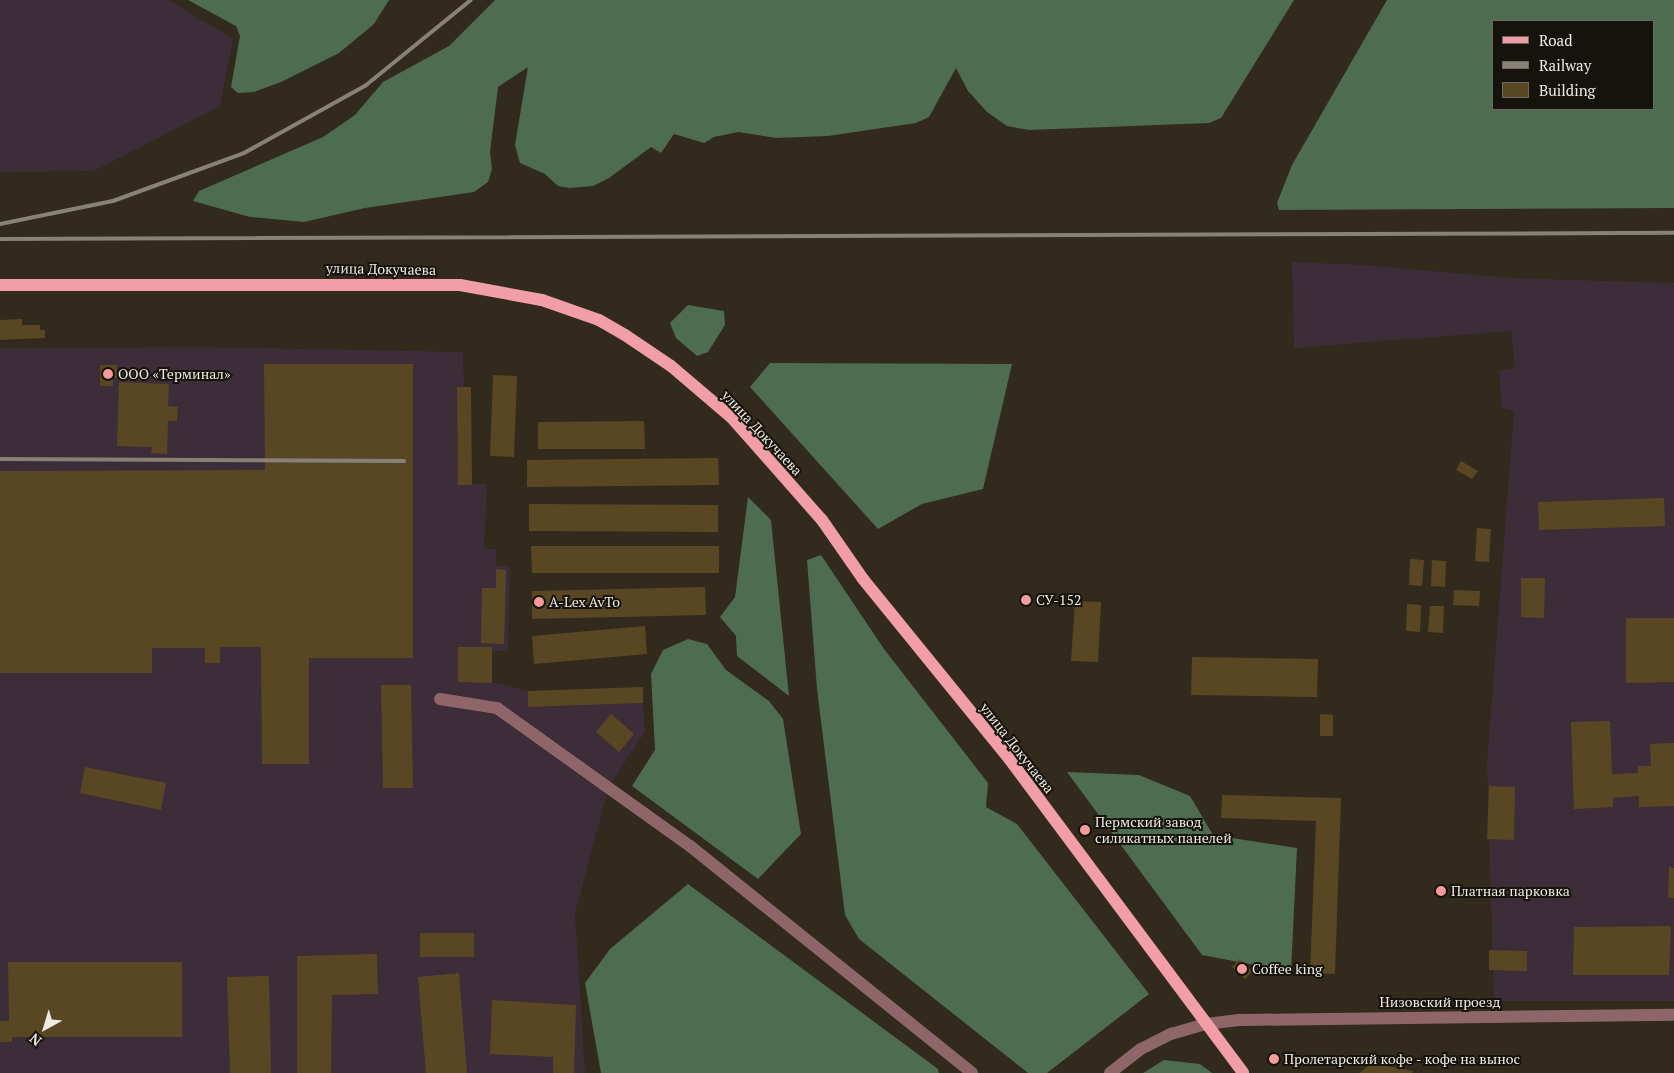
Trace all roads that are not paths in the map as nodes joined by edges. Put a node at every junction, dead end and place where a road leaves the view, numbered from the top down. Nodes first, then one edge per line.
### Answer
1 (0, 285) edge
2 (440, 699) dead end
3 (1674, 1014) edge
4 (1206, 1024) junction
5 (972, 1073) edge
6 (1110, 1073) edge
7 (1243, 1073) edge

1 - 4 main road, улица Докучаева
2 - 5 street
3 - 4 street, Низовский проезд
4 - 6 street, Низовский проезд
4 - 7 main road, улица Докучаева

